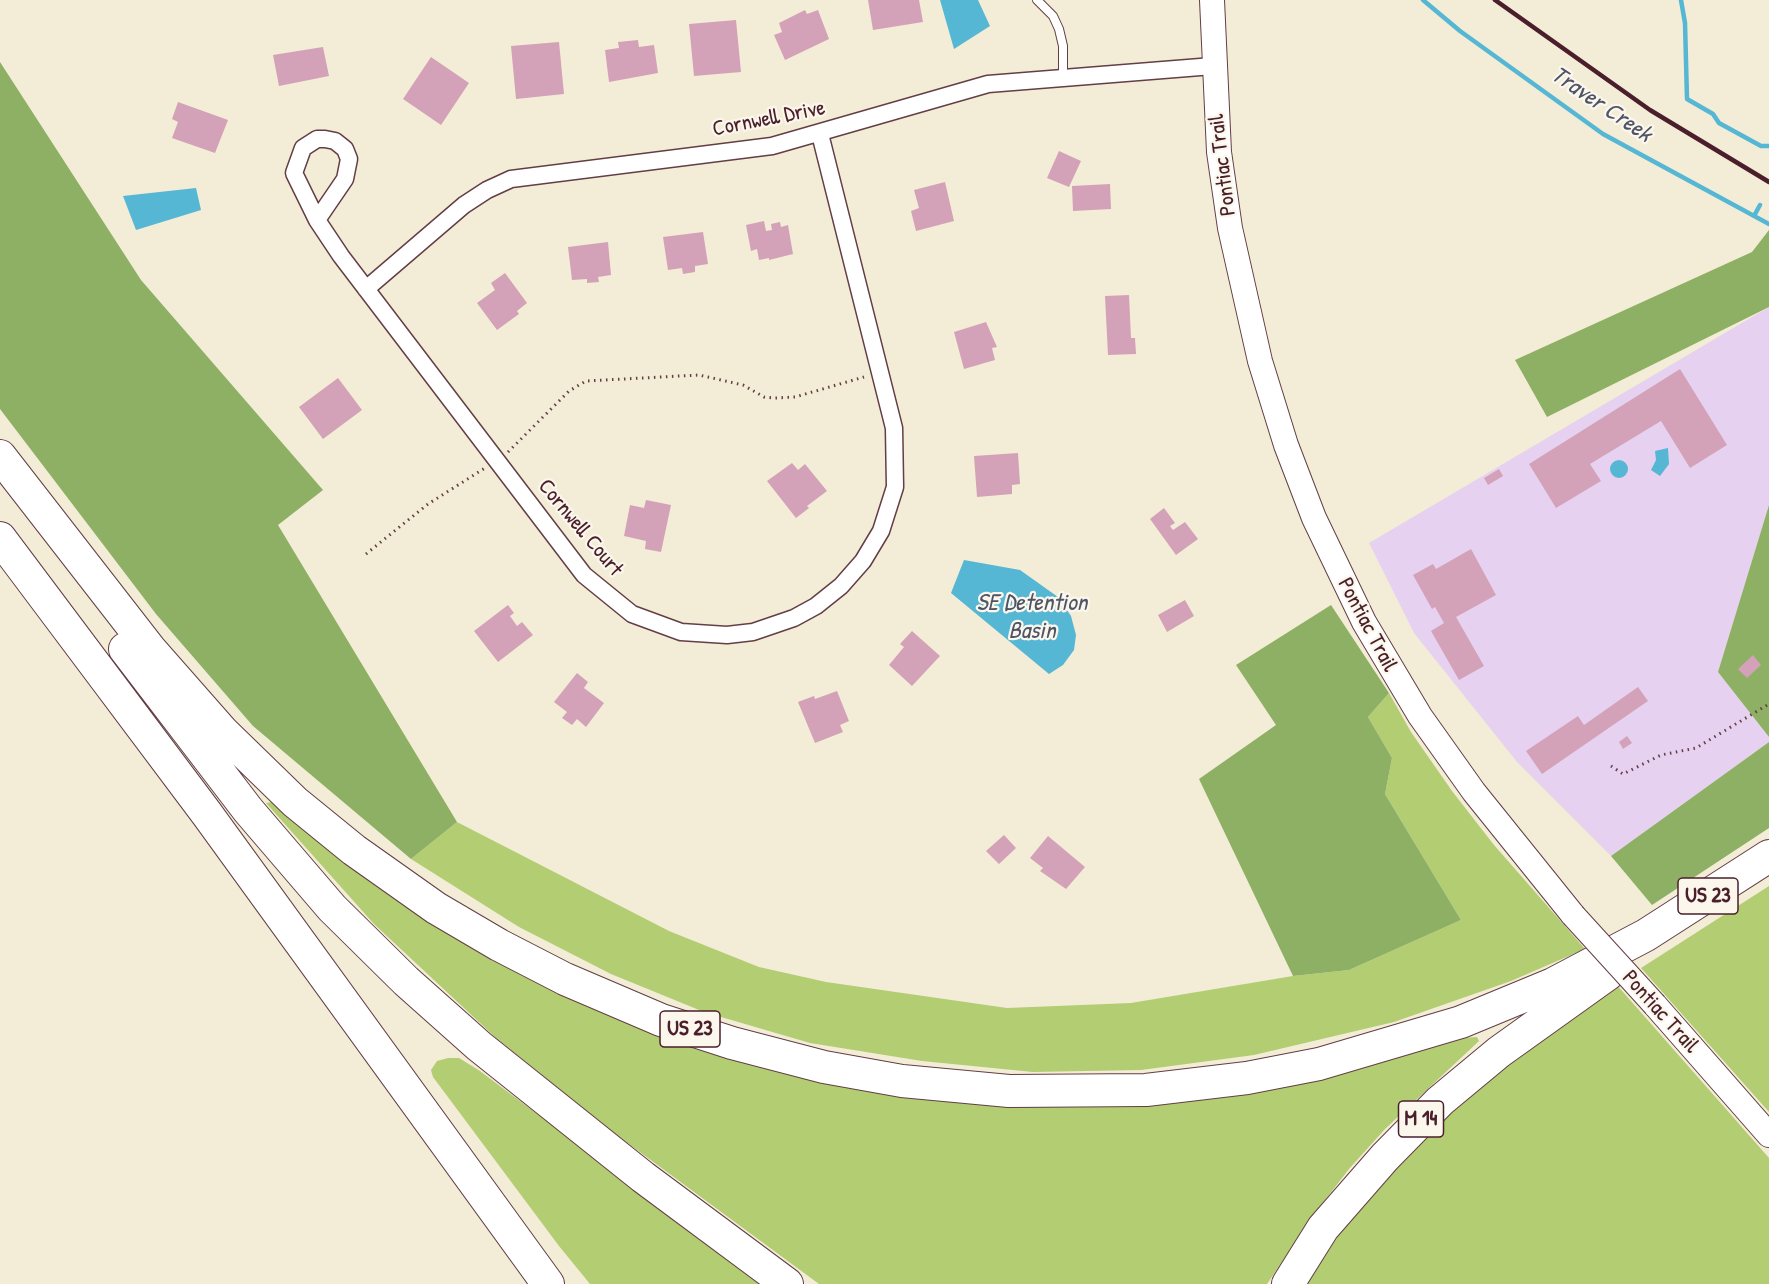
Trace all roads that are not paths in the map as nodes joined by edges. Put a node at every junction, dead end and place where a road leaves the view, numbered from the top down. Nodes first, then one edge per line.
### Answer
1 (1037, 0) edge
2 (1212, 0) edge
3 (1213, 66) junction
4 (1063, 77) junction
5 (820, 134) junction
6 (317, 220) dead end
7 (366, 289) junction
8 (0, 456) edge
9 (0, 478) edge
10 (0, 538) edge
11 (1769, 856) edge
12 (1769, 869) edge
13 (1769, 1136) edge
14 (503, 1220) junction
15 (548, 1284) edge
16 (561, 1284) edge
17 (787, 1284) edge
18 (1288, 1284) edge

1 - 4 lane
2 - 3 main road, Pontiac Trail
3 - 4 street, Cornwell Drive
3 - 13 main road, Pontiac Trail, bridge
4 - 5 street, Cornwell Drive
5 - 7 street, Cornwell Drive
5 - 7 street, Cornwell Court
6 - 7 street, Cornwell Court
8 - 11 highway, US 23
9 - 17 highway
10 - 14 highway
12 - 18 highway, M 14
14 - 15 highway
14 - 16 highway

